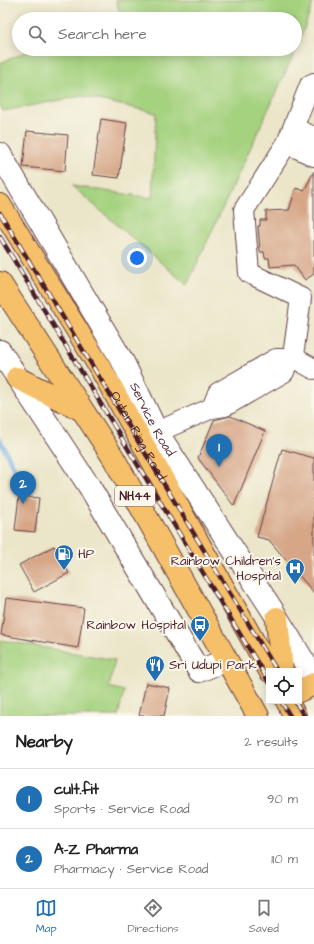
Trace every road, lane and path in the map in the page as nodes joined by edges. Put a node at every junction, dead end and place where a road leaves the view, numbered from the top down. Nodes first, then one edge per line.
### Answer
1 (314, 83) edge
2 (290, 136) junction
3 (314, 137) edge
4 (0, 154) edge
5 (314, 156) edge
6 (0, 205) edge
7 (0, 283) edge
8 (0, 352) edge
9 (292, 359) junction
10 (314, 369) edge
11 (17, 378) junction
12 (80, 409) junction
13 (157, 432) junction
14 (277, 618) junction
15 (226, 660) junction
16 (268, 668) edge
17 (282, 668) edge
18 (314, 678) edge
19 (314, 684) edge
20 (302, 689) edge
21 (289, 704) edge
22 (258, 716) edge
23 (295, 716) edge

1 - 2 street
2 - 3 street
2 - 5 street
2 - 9 street
4 - 13 street, Service Road
6 - 16 highway, Outer Ring Road / NH44
7 - 12 highway, NH44
8 - 11 street
9 - 10 street
9 - 13 street
11 - 12 highway
11 - 15 street
12 - 15 highway, NH44
13 - 14 street, Service Road
14 - 17 highway
14 - 18 street, Service Road
15 - 22 highway, NH44
19 - 20 highway
21 - 23 highway

